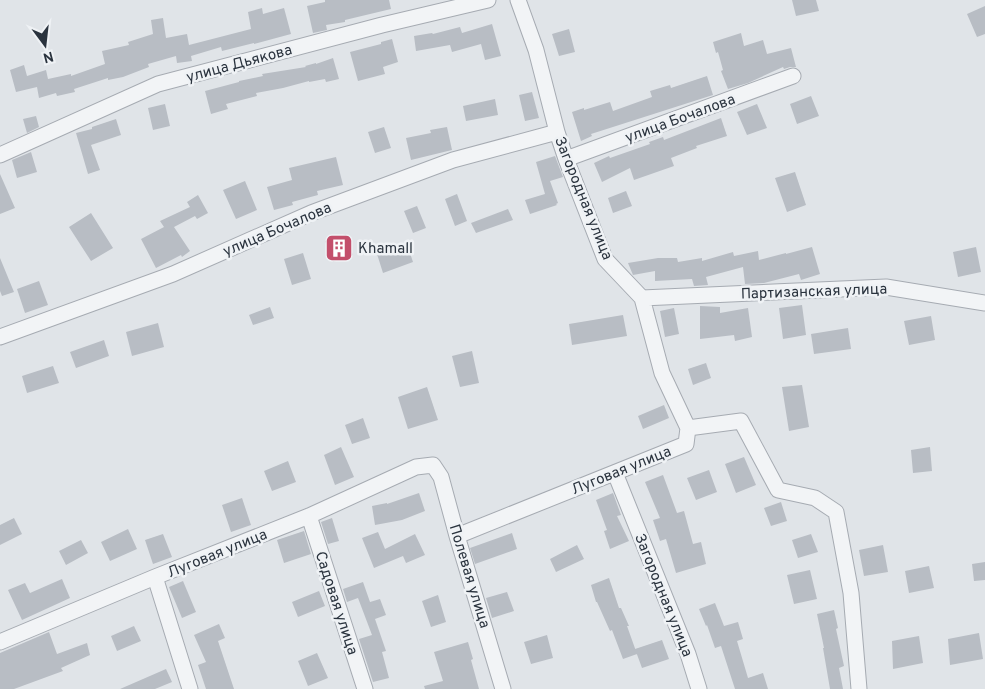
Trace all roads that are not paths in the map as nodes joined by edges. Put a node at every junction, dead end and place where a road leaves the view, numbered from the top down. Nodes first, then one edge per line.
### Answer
1 (488, 0) edge
2 (518, 0) edge
3 (793, 76) dead end
4 (557, 132) junction
5 (0, 155) edge
6 (566, 159) junction
7 (642, 298) junction
8 (985, 303) edge
9 (0, 337) edge
10 (688, 428) junction
11 (433, 464) joint
12 (615, 473) junction
13 (309, 516) junction
14 (457, 536) junction
15 (155, 577) junction
16 (0, 642) edge
17 (190, 689) edge
18 (365, 689) edge
19 (504, 689) edge
20 (699, 689) edge
21 (859, 689) edge

1 - 5 street, улица Дьякова
2 - 4 street, Загородная улица
3 - 6 street, улица Бочалова
4 - 6 street, Загородная улица
4 - 9 street, улица Бочалова
6 - 7 street, Загородная улица
7 - 8 street, Партизанская улица
7 - 10 street, Загородная улица
10 - 12 street, Луговая улица
10 - 21 street
11 - 13 street, Луговая улица
11 - 14 street, Полевая улица
12 - 14 street, Луговая улица
12 - 20 street, Загородная улица
13 - 15 street, Луговая улица
13 - 18 street, Садовая улица
14 - 19 street, Полевая улица
15 - 16 street, Луговая улица
15 - 17 street

